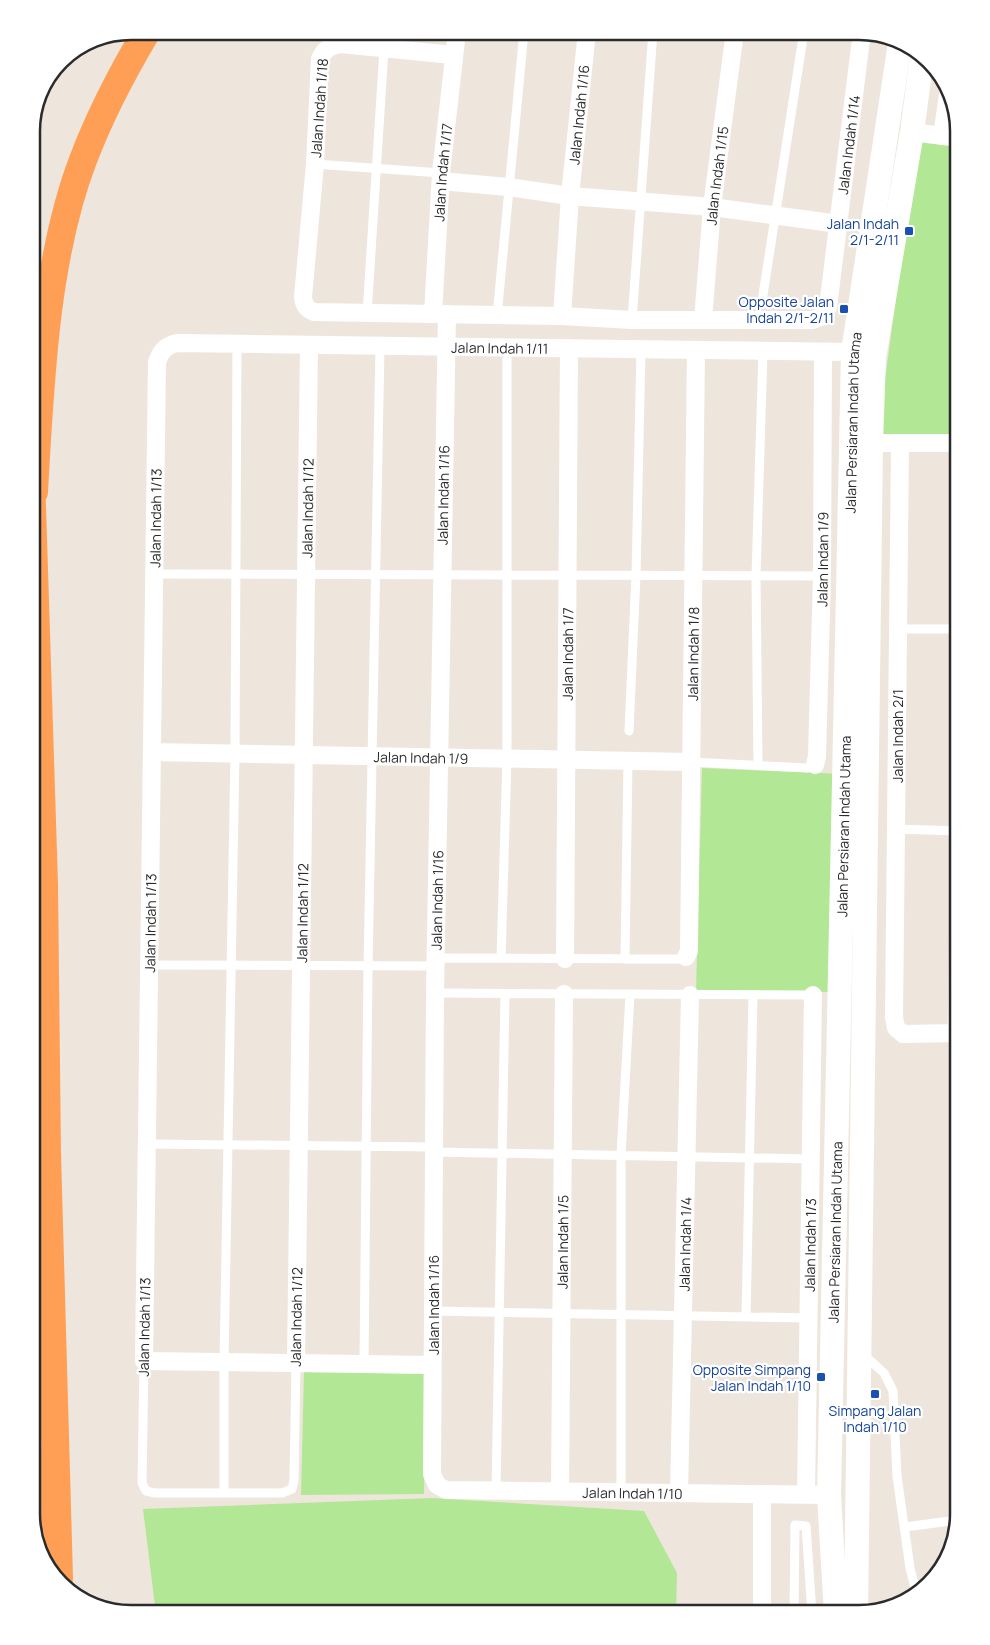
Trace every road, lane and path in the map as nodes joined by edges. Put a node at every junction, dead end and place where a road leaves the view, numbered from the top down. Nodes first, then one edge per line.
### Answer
1 (142, 40) edge
2 (456, 40) edge
3 (523, 40) edge
4 (586, 40) edge
5 (652, 40) edge
6 (734, 40) edge
7 (803, 40) edge
8 (861, 40) edge
9 (384, 49) junction
10 (899, 49) edge
11 (454, 55) junction
12 (921, 65) edge
13 (892, 96) junction
14 (912, 132) junction
15 (950, 137) edge
16 (883, 156) junction
17 (315, 164) junction
18 (377, 168) junction
19 (441, 177) junction
20 (508, 187) junction
21 (570, 196) junction
22 (640, 201) junction
23 (712, 208) junction
24 (774, 216) junction
25 (839, 224) junction
26 (763, 295) dead end
27 (367, 314) junction
28 (440, 314) junction
29 (497, 316) junction
30 (562, 316) junction
31 (632, 320) junction
32 (703, 320) junction
33 (880, 324) junction
34 (237, 343) junction
35 (309, 344) junction
36 (380, 346) junction
37 (446, 346) junction
38 (507, 348) junction
39 (569, 348) junction
40 (641, 350) junction
41 (696, 350) junction
42 (763, 351) junction
43 (823, 352) junction
44 (853, 352) junction
45 (157, 362) joint
46 (873, 382) junction
47 (40, 404) edge
48 (871, 443) junction
49 (900, 444) junction
50 (950, 444) edge
51 (154, 574) junction
52 (236, 574) junction
53 (306, 574) junction
54 (375, 574) junction
55 (442, 575) junction
56 (508, 575) junction
57 (568, 575) junction
58 (636, 575) junction
59 (693, 576) junction
60 (756, 576) junction
61 (822, 576) junction
62 (898, 629) junction
63 (950, 629) edge
64 (629, 731) dead end
65 (152, 752) junction
66 (235, 754) junction
67 (304, 755) junction
68 (371, 756) junction
69 (440, 757) junction
70 (507, 759) junction
71 (566, 760) junction
72 (628, 760) junction
73 (690, 762) junction
74 (758, 765) junction
75 (815, 765) joint
76 (40, 797) edge
77 (896, 829) junction
78 (950, 831) edge
79 (686, 956) joint
80 (501, 958) junction
81 (565, 959) junction
82 (625, 959) junction
83 (436, 962) junction
84 (149, 965) junction
85 (231, 966) junction
86 (301, 966) junction
87 (368, 967) junction
88 (435, 993) junction
89 (505, 994) junction
90 (564, 994) junction
91 (630, 994) junction
92 (690, 995) junction
93 (753, 995) junction
94 (813, 996) joint
95 (950, 1033) edge
96 (147, 1144) junction
97 (228, 1145) junction
98 (299, 1146) junction
99 (365, 1146) junction
100 (434, 1149) junction
101 (501, 1153) junction
102 (563, 1154) junction
103 (621, 1155) junction
104 (686, 1156) junction
105 (749, 1158) junction
106 (811, 1159) junction
107 (433, 1311) junction
108 (498, 1312) junction
109 (561, 1314) junction
110 (623, 1315) junction
111 (683, 1316) junction
112 (746, 1317) junction
113 (808, 1318) junction
114 (858, 1350) junction
115 (144, 1362) junction
116 (224, 1362) junction
117 (296, 1364) junction
118 (364, 1364) junction
119 (432, 1365) junction
120 (857, 1446) junction
121 (437, 1485) joint
122 (496, 1491) junction
123 (560, 1491) junction
124 (621, 1492) junction
125 (224, 1493) junction
126 (679, 1493) junction
127 (762, 1494) junction
128 (818, 1494) junction
129 (949, 1521) edge
130 (904, 1528) junction
131 (856, 1535) junction
132 (59, 1569) edge
133 (915, 1585) edge
134 (762, 1605) edge
135 (794, 1605) edge
136 (811, 1605) edge
137 (835, 1605) edge
138 (856, 1605) edge

1 - 47 highway
2 - 11 street, Jalan Indah 1/17
3 - 20 lane
4 - 21 street, Jalan Indah 1/16
5 - 22 lane
6 - 23 street, Jalan Indah 1/15
7 - 24 lane
8 - 25 street, Jalan Indah 1/14
9 - 11 street, Jalan Indah 1/18
9 - 17 street, Jalan Indah 1/18
9 - 18 lane
10 - 13 main road, Jalan Persiaran Indah Utama
11 - 19 street, Jalan Indah 1/17
12 - 14 main road, Jalan Persiaran Indah Utama
13 - 14 main road
13 - 16 main road, Jalan Persiaran Indah Utama
14 - 15 street
14 - 16 main road
14 - 33 main road, Jalan Persiaran Indah Utama
16 - 44 main road, Jalan Persiaran Indah Utama
17 - 18 lane
17 - 27 street, Jalan Indah 1/18
18 - 19 lane
18 - 27 lane
19 - 20 street
19 - 28 street, Jalan Indah 1/17
20 - 21 street
20 - 29 lane
21 - 22 street
21 - 30 street, Jalan Indah 1/16
22 - 23 street
22 - 31 lane
23 - 24 street
23 - 32 street, Jalan Indah 1/15
24 - 25 street
24 - 26 lane
25 - 32 street, Jalan Indah 1/14
27 - 28 street
28 - 29 street
28 - 37 street, Jalan Indah 1/16
29 - 30 street
30 - 31 street
31 - 32 street
33 - 44 main road
33 - 46 main road, Jalan Persiaran Indah Utama
34 - 35 street, Jalan Indah 1/11
34 - 45 street, Jalan Indah 1/11
34 - 52 lane
35 - 36 street, Jalan Indah 1/11
35 - 53 street, Jalan Indah 1/12
36 - 37 street, Jalan Indah 1/11
36 - 54 lane
37 - 38 street, Jalan Indah 1/11
37 - 55 street, Jalan Indah 1/16
38 - 39 street, Jalan Indah 1/11
38 - 56 lane
39 - 40 street, Jalan Indah 1/11
39 - 57 street, Jalan Indah 1/7
40 - 41 street, Jalan Indah 1/11
40 - 58 lane
41 - 42 street, Jalan Indah 1/11
41 - 59 street, Jalan Indah 1/8
42 - 43 street, Jalan Indah 1/11
42 - 60 lane
43 - 44 street, Jalan Indah 1/11
43 - 61 street, Jalan Indan 1/9
44 - 46 main road
44 - 128 main road, Jalan Persiaran Indah Utama
45 - 51 street, Jalan Indah 1/13
46 - 48 main road, Jalan Persiaran Indah Utama
48 - 49 street
48 - 114 main road, Jalan Persiaran Indah Utama
49 - 50 street
49 - 62 street, Jalan Indah 2/1
51 - 52 lane
51 - 65 street, Jalan Indah 1/13
52 - 53 lane
52 - 66 lane
53 - 54 lane
53 - 67 street, Jalan Indah 1/12
54 - 55 lane
54 - 68 lane
55 - 56 lane
55 - 69 street, Jalan Indah 1/16
56 - 57 lane
56 - 70 lane
57 - 58 lane
57 - 71 street, Jalan Indah 1/7
58 - 59 lane
58 - 64 lane
59 - 60 lane
59 - 73 street, Jalan Indah 1/8
60 - 61 lane
60 - 74 lane
61 - 75 street, Jalan Indan 1/9
62 - 63 lane
62 - 77 street, Jalan Indah 2/1
65 - 66 street, Jalan Indah 1/9
65 - 84 street, Jalan Indah 1/13
66 - 67 street, Jalan Indah 1/9
66 - 85 lane
67 - 68 street, Jalan Indah 1/9
67 - 86 street, Jalan Indah 1/12
68 - 69 street, Jalan Indah 1/9
68 - 87 lane
69 - 70 street, Jalan Indah 1/9
69 - 83 street, Jalan Indah 1/16
70 - 71 street, Jalan Indah 1/9
70 - 80 lane
71 - 72 street, Jalan Indah 1/9
71 - 81 street, Jalan Indah 1/7
72 - 73 street, Jalan Indah 1/9
72 - 82 lane
73 - 74 lane
73 - 79 street, Jalan Indah 1/8
74 - 75 lane
76 - 132 highway
77 - 78 lane
77 - 95 street, Jalan Indah 2/1
79 - 82 lane
80 - 81 lane
80 - 83 lane
81 - 82 lane
83 - 87 lane
83 - 88 street, Jalan Indah 1/16
84 - 85 lane
84 - 96 street, Jalan Indah 1/13
85 - 86 lane
85 - 97 lane
86 - 87 lane
86 - 98 street, Jalan Indah 1/12
87 - 99 lane
88 - 89 lane
88 - 100 street, Jalan Indah 1/16
89 - 90 lane
89 - 101 lane
90 - 91 lane
90 - 102 street, Jalan Indah 1/5
91 - 92 lane
91 - 103 lane
92 - 93 lane
92 - 104 street, Jalan Indah 1/4
93 - 94 lane
93 - 105 lane
94 - 106 street, Jalan Indah 1/3
96 - 97 lane
96 - 115 street, Jalan Indah 1/13
97 - 98 lane
97 - 116 lane
98 - 99 lane
98 - 117 street, Jalan Indah 1/12
99 - 100 lane
99 - 118 lane
100 - 101 lane
100 - 107 street, Jalan Indah 1/16
101 - 102 lane
101 - 108 lane
102 - 103 lane
102 - 109 street, Jalan Indah 1/5
103 - 104 lane
103 - 110 lane
104 - 105 lane
104 - 111 street, Jalan Indah 1/4
105 - 106 lane
105 - 112 lane
106 - 113 street, Jalan Indah 1/3
107 - 108 lane
107 - 119 street, Jalan Indah 1/16
108 - 109 lane
108 - 122 lane
109 - 110 lane
109 - 123 street, Jalan Indah 1/5
110 - 111 lane
110 - 124 lane
111 - 112 lane
111 - 126 street, Jalan Indah 1/4
112 - 113 lane
113 - 128 street, Jalan Indah 1/3
114 - 120 main road, Jalan Persiaran Indah Utama
114 - 130 lane
115 - 116 street
115 - 125 lane, Jalan Indah 1/13
116 - 117 street
116 - 125 lane
117 - 118 street
117 - 125 lane, Jalan Indah 1/12
118 - 119 street
119 - 121 street, Jalan Indah 1/16
120 - 128 main road
120 - 131 main road, Jalan Persiaran Indah Utama
121 - 122 street, Jalan Indah 1/10
122 - 123 street, Jalan Indah 1/10
123 - 124 street, Jalan Indah 1/10
124 - 126 street, Jalan Indah 1/10
126 - 127 street, Jalan Indah 1/10
127 - 128 street, Jalan Indah 1/10
127 - 134 street
128 - 131 main road
128 - 137 main road, Jalan Persiaran Indah Utama
129 - 130 lane
130 - 133 lane
131 - 138 main road, Jalan Persiaran Indah Utama
135 - 136 lane

